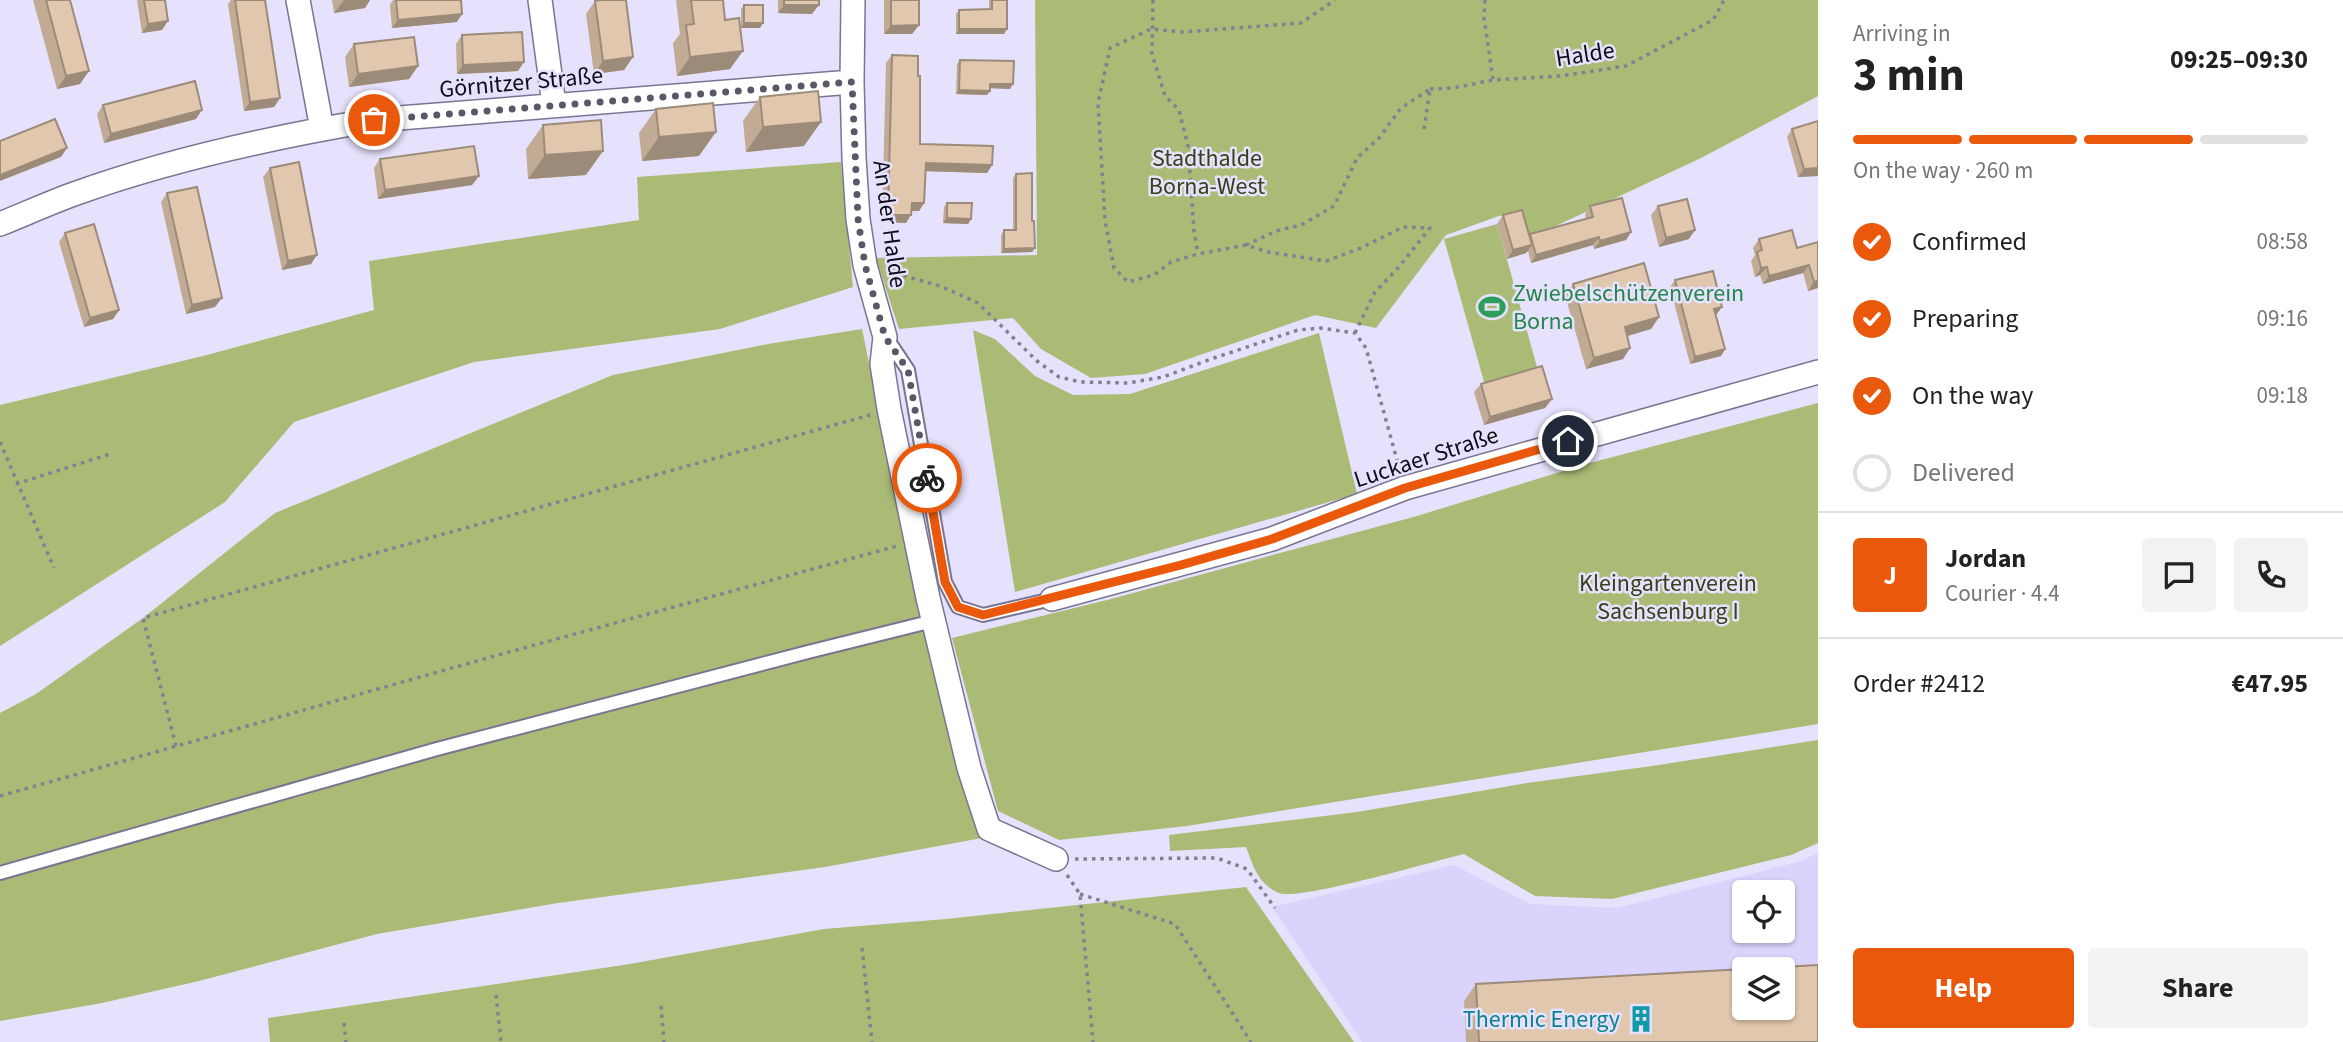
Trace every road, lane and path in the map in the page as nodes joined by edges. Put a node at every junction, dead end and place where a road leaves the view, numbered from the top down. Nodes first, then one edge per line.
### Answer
1 (298, 0) edge
2 (540, 0) edge
3 (853, 0) edge
4 (1153, 0) edge
5 (1335, 0) edge
6 (1485, 0) edge
7 (1724, 0) edge
8 (1151, 29) junction
9 (1493, 79) junction
10 (852, 82) junction
11 (1430, 89) junction
12 (554, 105) junction
13 (322, 129) junction
14 (1424, 130) dead end
15 (0, 224) edge
16 (1246, 246) junction
17 (1198, 254) junction
18 (865, 265) junction
19 (1355, 333) junction
20 (885, 337) junction
21 (1818, 372) edge
22 (889, 409) junction
23 (0, 442) edge
24 (110, 454) dead end
25 (16, 484) junction
26 (1405, 488) junction
27 (916, 541) junction
28 (54, 568) dead end
29 (1052, 599) joint
30 (933, 621) junction
31 (176, 746) junction
32 (0, 796) edge
33 (1056, 859) junction
34 (0, 873) edge
35 (1080, 894) junction
36 (1275, 908) dead end
37 (862, 948) dead end
38 (496, 995) dead end
39 (661, 1006) dead end
40 (344, 1023) dead end
41 (346, 1042) edge
42 (501, 1042) edge
43 (664, 1042) edge
44 (872, 1042) edge
45 (1093, 1042) edge
46 (1251, 1042) edge

1 - 13 street
2 - 12 street
3 - 10 street, An der Halde
4 - 8 path
5 - 8 path
6 - 9 path
7 - 9 path, Halde
8 - 17 path
8 - 17 path
9 - 11 path, Halde
10 - 12 street, Görnitzer Straße
10 - 18 street, An der Halde
11 - 14 path
11 - 16 path
12 - 13 street, Görnitzer Straße
13 - 15 street, Görnitzer Straße
16 - 17 path
16 - 19 path
18 - 19 path
18 - 20 street, An der Halde
19 - 26 path
20 - 22 street, An der Halde
20 - 29 lane
21 - 26 street, Luckaer Straße
22 - 27 street, An der Halde
22 - 31 path
23 - 25 path
24 - 25 path
25 - 28 path
26 - 29 street, Luckaer Straße
27 - 30 street, An der Halde
27 - 31 path
30 - 33 street, An der Halde
30 - 34 lane
31 - 32 path
33 - 35 path
33 - 36 path
35 - 45 path
35 - 46 path
37 - 44 path
38 - 42 path
39 - 43 path
40 - 41 path

